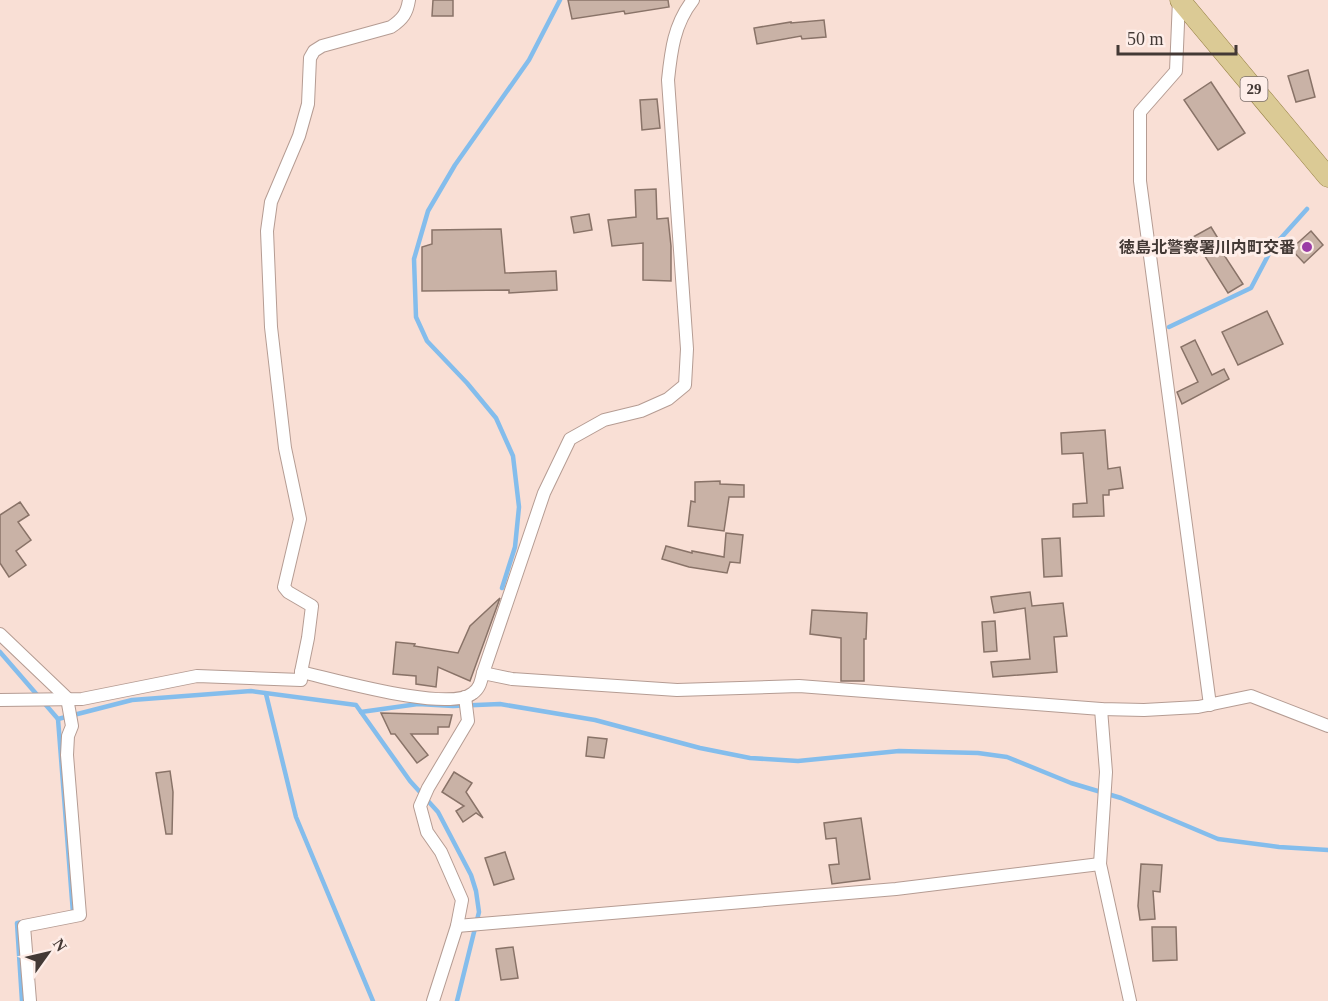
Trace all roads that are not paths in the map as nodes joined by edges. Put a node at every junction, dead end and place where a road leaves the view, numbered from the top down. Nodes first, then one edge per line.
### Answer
1 (409, 0) edge
2 (693, 0) edge
3 (1179, 0) edge
4 (1328, 177) edge
5 (0, 634) edge
6 (301, 672) junction
7 (483, 673) junction
8 (0, 700) edge
9 (68, 703) junction
10 (467, 704) junction
11 (1210, 705) junction
12 (1101, 709) junction
13 (1328, 726) edge
14 (1100, 864) junction
15 (463, 925) junction
16 (30, 1001) edge
17 (433, 1001) edge
18 (1130, 1001) edge

1 - 6 street
2 - 7 street
3 - 4 main road, 29
3 - 11 street
5 - 9 street
6 - 9 street
6 - 10 street
7 - 10 street
7 - 12 street
8 - 9 street
9 - 16 street
10 - 15 street
11 - 12 street
11 - 13 street
12 - 14 street
14 - 15 street
14 - 18 street
15 - 17 street

